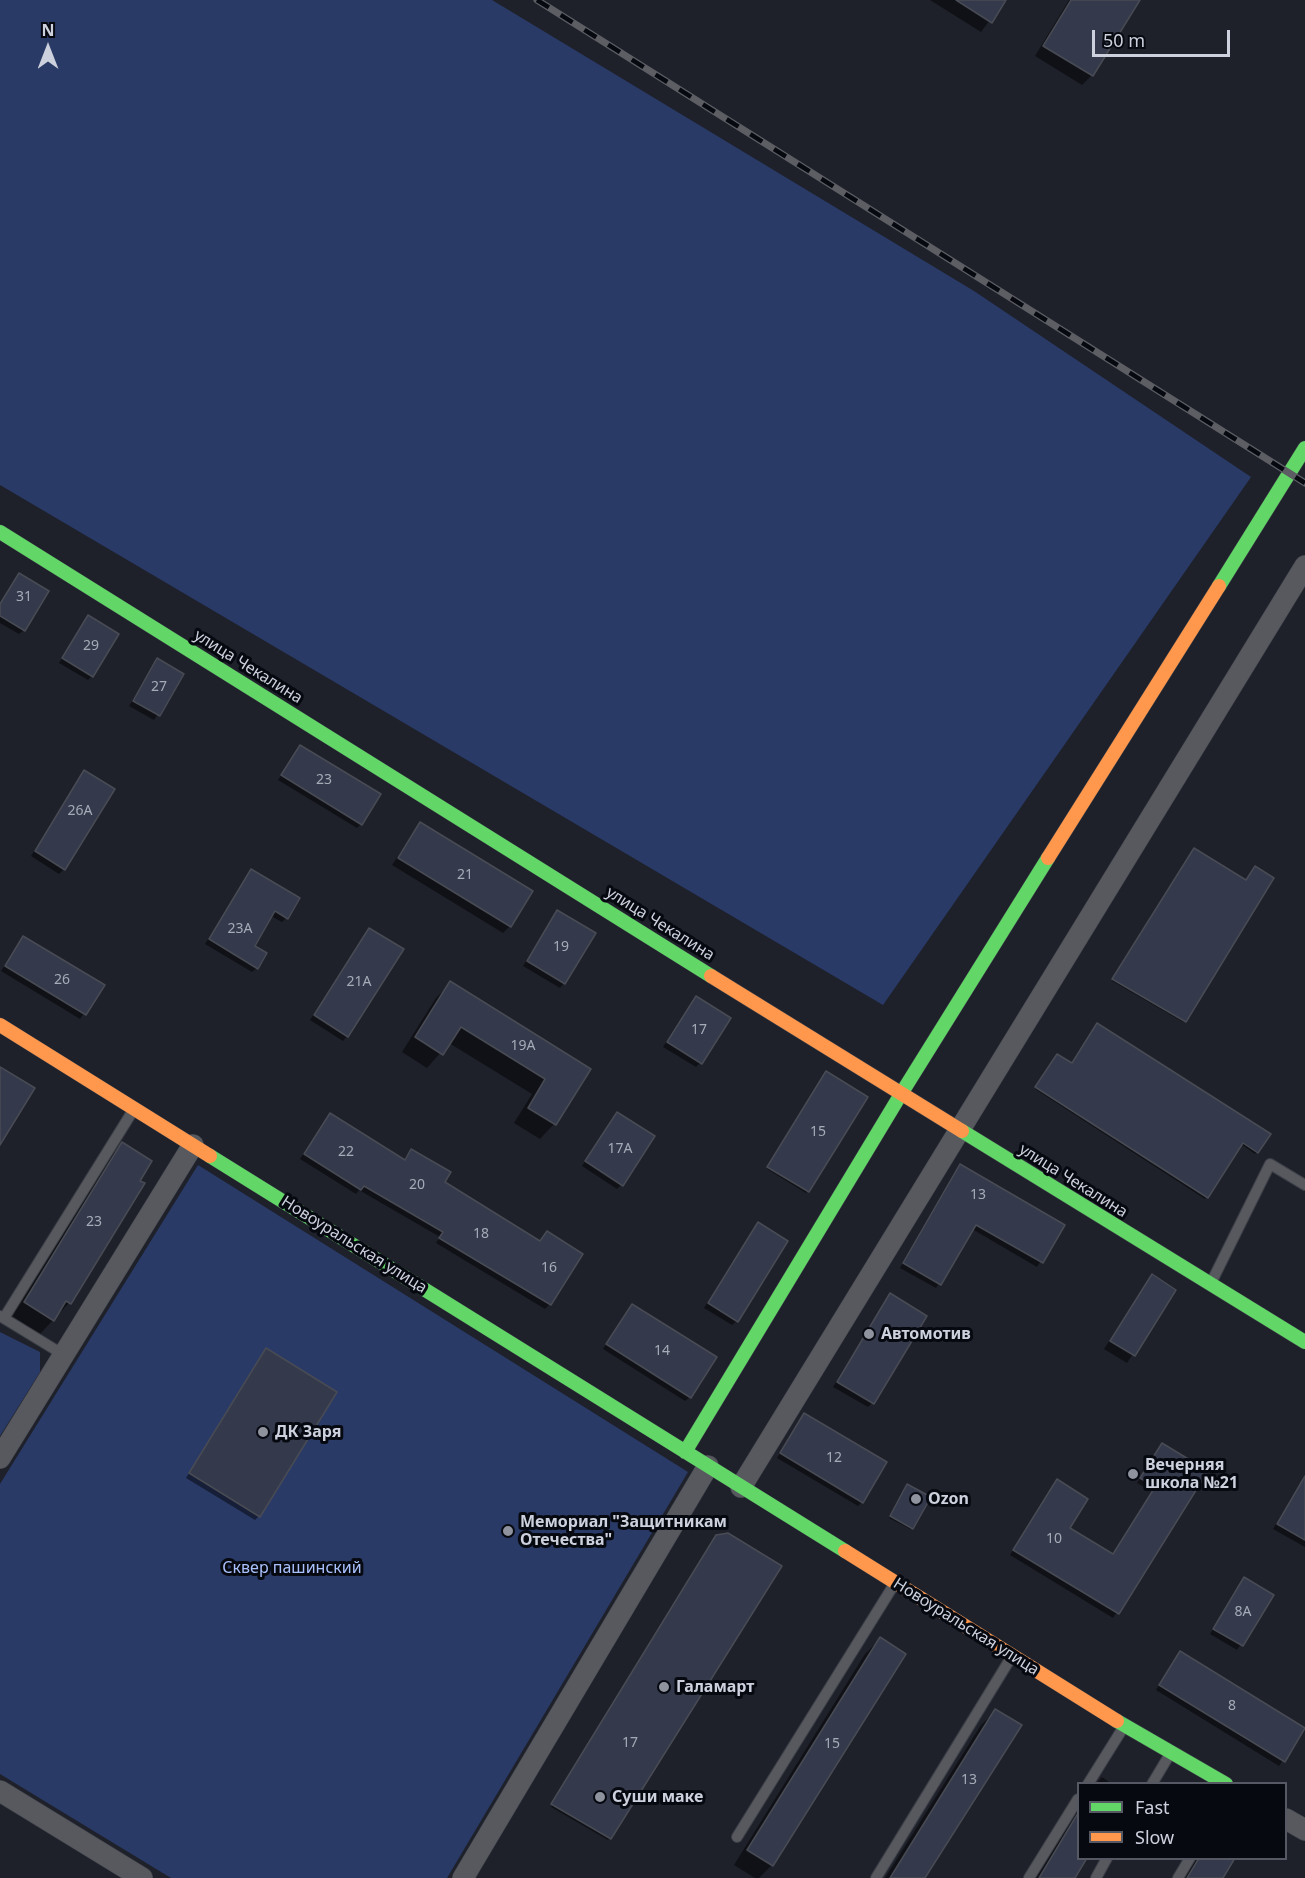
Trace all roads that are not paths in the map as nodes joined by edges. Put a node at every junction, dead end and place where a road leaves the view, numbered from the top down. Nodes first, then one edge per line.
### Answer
1 (1305, 448) edge
2 (0, 532) edge
3 (1305, 566) edge
4 (0, 1025) edge
5 (901, 1094) junction
6 (134, 1108) junction
7 (959, 1130) junction
8 (193, 1145) junction
9 (1305, 1185) edge
10 (1210, 1284) junction
11 (2, 1317) edge
12 (1305, 1342) edge
13 (64, 1354) junction
14 (685, 1452) junction
15 (0, 1458) edge
16 (708, 1466) junction
17 (741, 1487) junction
18 (895, 1583) junction
19 (1012, 1656) junction
20 (1124, 1725) junction
21 (1171, 1751) junction
22 (1089, 1782) edge
23 (1153, 1782) edge
24 (1223, 1782) edge
25 (0, 1791) edge
26 (1077, 1801) edge
27 (1287, 1820) edge
28 (1305, 1830) edge
29 (737, 1837) dead end
30 (1106, 1860) edge
31 (1189, 1860) edge
32 (142, 1878) edge
33 (463, 1878) edge
34 (876, 1878) edge
35 (1029, 1878) edge
36 (1096, 1878) edge
37 (1178, 1878) edge

1 - 5 street
2 - 5 street, улица Чекалина
3 - 7 street
4 - 6 street, Новоуральская улица
5 - 7 street, улица Чекалина
5 - 14 street
6 - 8 street, Новоуральская улица
6 - 11 lane
7 - 10 street, улица Чекалина
7 - 17 street
8 - 13 street
8 - 14 street, Новоуральская улица
9 - 10 lane
10 - 12 street, улица Чекалина
11 - 13 lane
13 - 15 street
14 - 16 street, Новоуральская улица
16 - 17 street, Новоуральская улица
16 - 33 street
17 - 18 street, Новоуральская улица
18 - 19 street, Новоуральская улица
18 - 29 lane
19 - 20 street, Новоуральская улица
19 - 34 lane
20 - 21 street, Новоуральская улица
20 - 22 lane
21 - 23 lane
21 - 24 street, Новоуральская улица
25 - 32 street
26 - 35 lane
27 - 28 street
30 - 36 lane
31 - 37 lane

